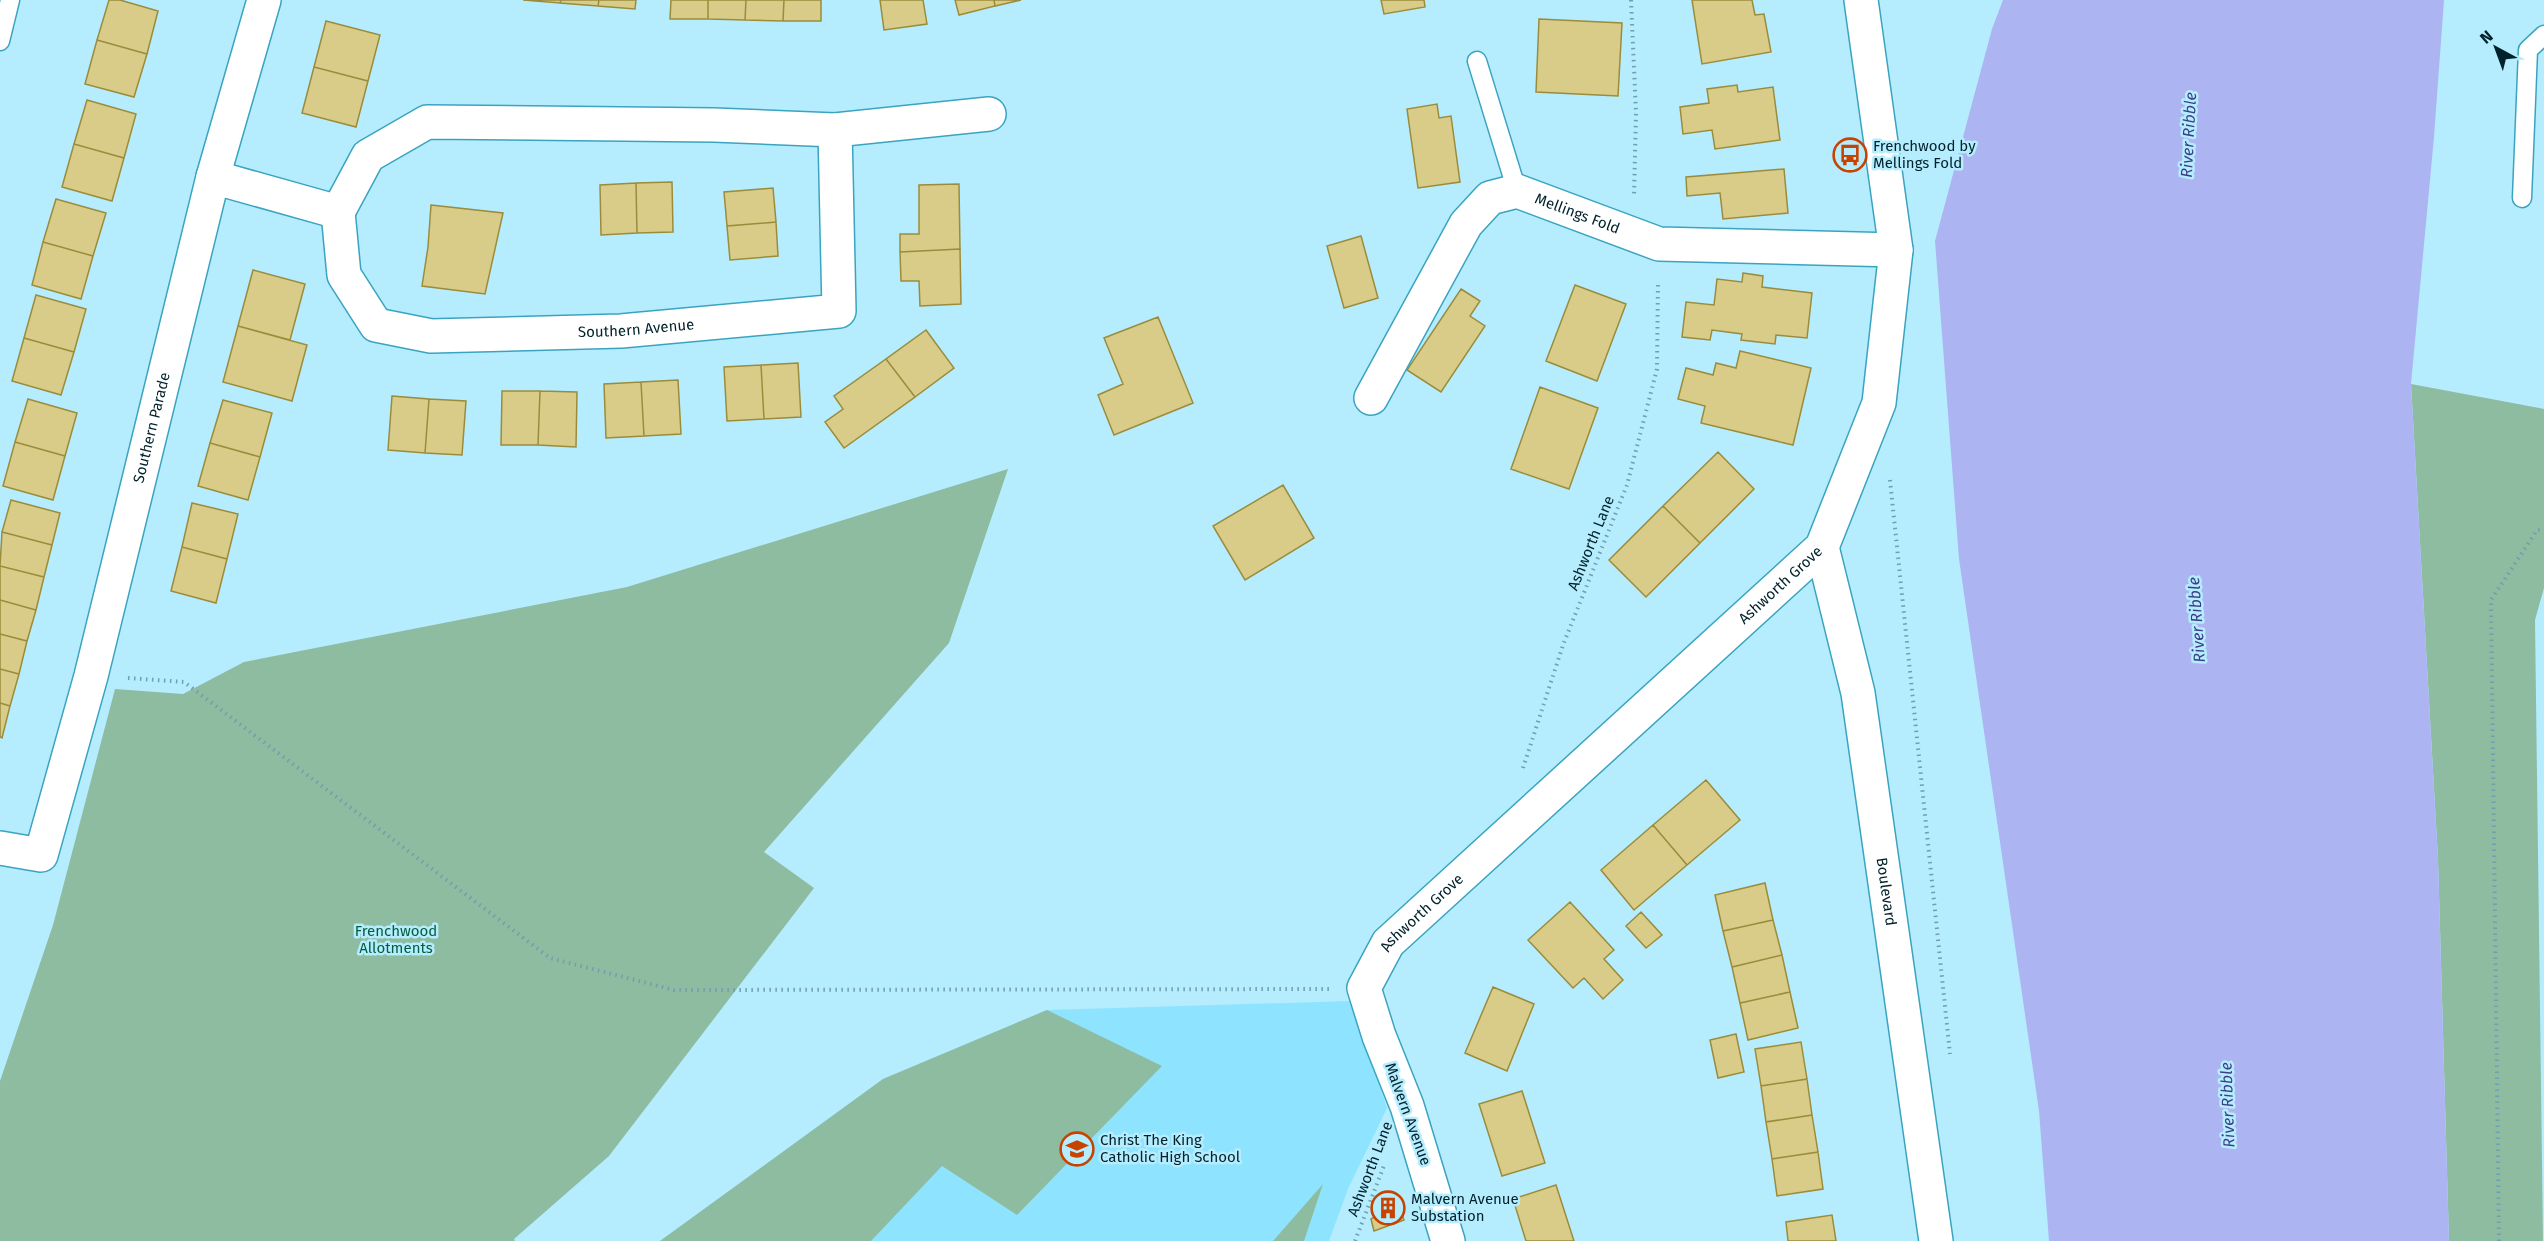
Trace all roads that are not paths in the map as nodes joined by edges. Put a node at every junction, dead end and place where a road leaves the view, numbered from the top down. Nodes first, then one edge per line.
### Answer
1 (10, 0) edge
2 (264, 0) edge
3 (1861, 0) edge
4 (2544, 36) edge
5 (0, 41) edge
6 (1477, 61) dead end
7 (989, 114) dead end
8 (835, 130) junction
9 (213, 177) junction
10 (1517, 191) junction
11 (2522, 198) dead end
12 (338, 212) junction
13 (1896, 250) junction
14 (1371, 398) dead end
15 (1822, 546) junction
16 (0, 848) edge
17 (1364, 988) joint
18 (1448, 1241) edge
19 (1936, 1241) edge

1 - 5 lane
2 - 9 street, Southern Parade
3 - 13 street, Ashworth Grove
4 - 11 lane
6 - 10 lane
7 - 8 street
8 - 12 street
8 - 12 street, Southern Avenue
9 - 12 street
9 - 16 street, Southern Parade
10 - 13 street, Mellings Fold
10 - 14 street, Mellings Fold
13 - 15 street, Ashworth Grove
15 - 17 street, Ashworth Grove
15 - 19 street, Boulevard
17 - 18 street, Malvern Avenue

